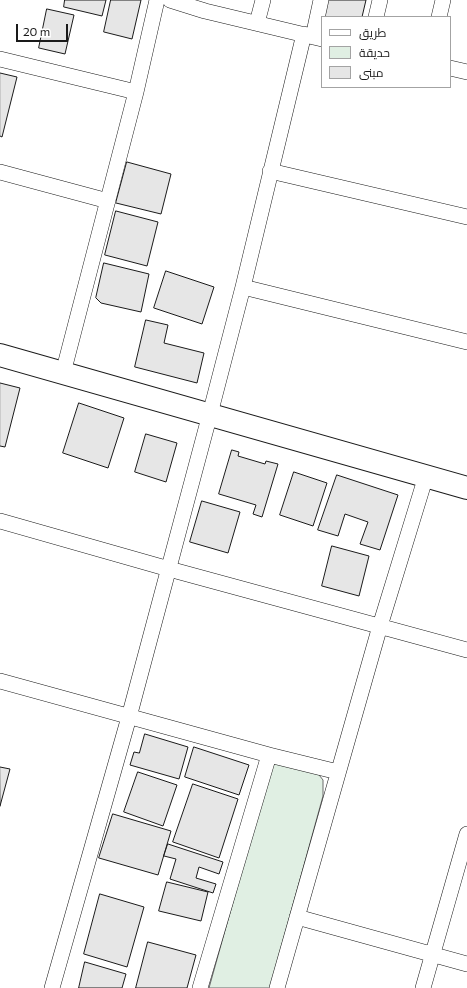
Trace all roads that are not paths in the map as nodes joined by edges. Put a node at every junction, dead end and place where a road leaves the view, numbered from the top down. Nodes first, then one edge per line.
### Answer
1 (157, 0) edge
2 (170, 0) edge
3 (263, 0) edge
4 (322, 0) edge
5 (380, 0) edge
6 (443, 0) edge
7 (206, 6) edge
8 (376, 16) edge
9 (439, 16) edge
10 (257, 23) junction
11 (313, 37) edge
12 (0, 59) edge
13 (451, 68) edge
14 (467, 72) edge
15 (136, 92) junction
16 (270, 171) junction
17 (0, 172) edge
18 (108, 201) junction
19 (467, 216) edge
20 (243, 287) junction
21 (467, 342) edge
22 (0, 355) edge
23 (64, 373) junction
24 (210, 414) junction
25 (426, 476) junction
26 (467, 488) edge
27 (0, 521) edge
28 (169, 569) junction
29 (380, 626) junction
30 (467, 650) edge
31 (0, 681) edge
32 (129, 717) junction
33 (269, 755) junction
34 (338, 772) junction
35 (467, 834) edge
36 (298, 917) junction
37 (433, 954) junction
38 (467, 964) edge
39 (52, 988) edge
40 (200, 988) edge
41 (277, 988) edge
42 (423, 988) edge

1 - 15 street
2 - 7 street
3 - 10 street
4 - 11 street
5 - 8 street
6 - 9 street
7 - 10 street
10 - 11 street
11 - 16 street
12 - 15 street
13 - 14 street
15 - 18 street
16 - 19 street
16 - 20 street
17 - 18 street
18 - 23 street
20 - 21 street
20 - 24 street
22 - 23 street
23 - 24 street
24 - 25 street
24 - 28 street
25 - 26 street
25 - 29 street
27 - 28 street
28 - 29 street
28 - 32 street
29 - 30 street
29 - 34 street
31 - 32 street
32 - 33 street
32 - 39 street
33 - 34 street
33 - 40 street
34 - 36 street
35 - 37 street
36 - 37 street
36 - 41 street
37 - 38 street
37 - 42 street

